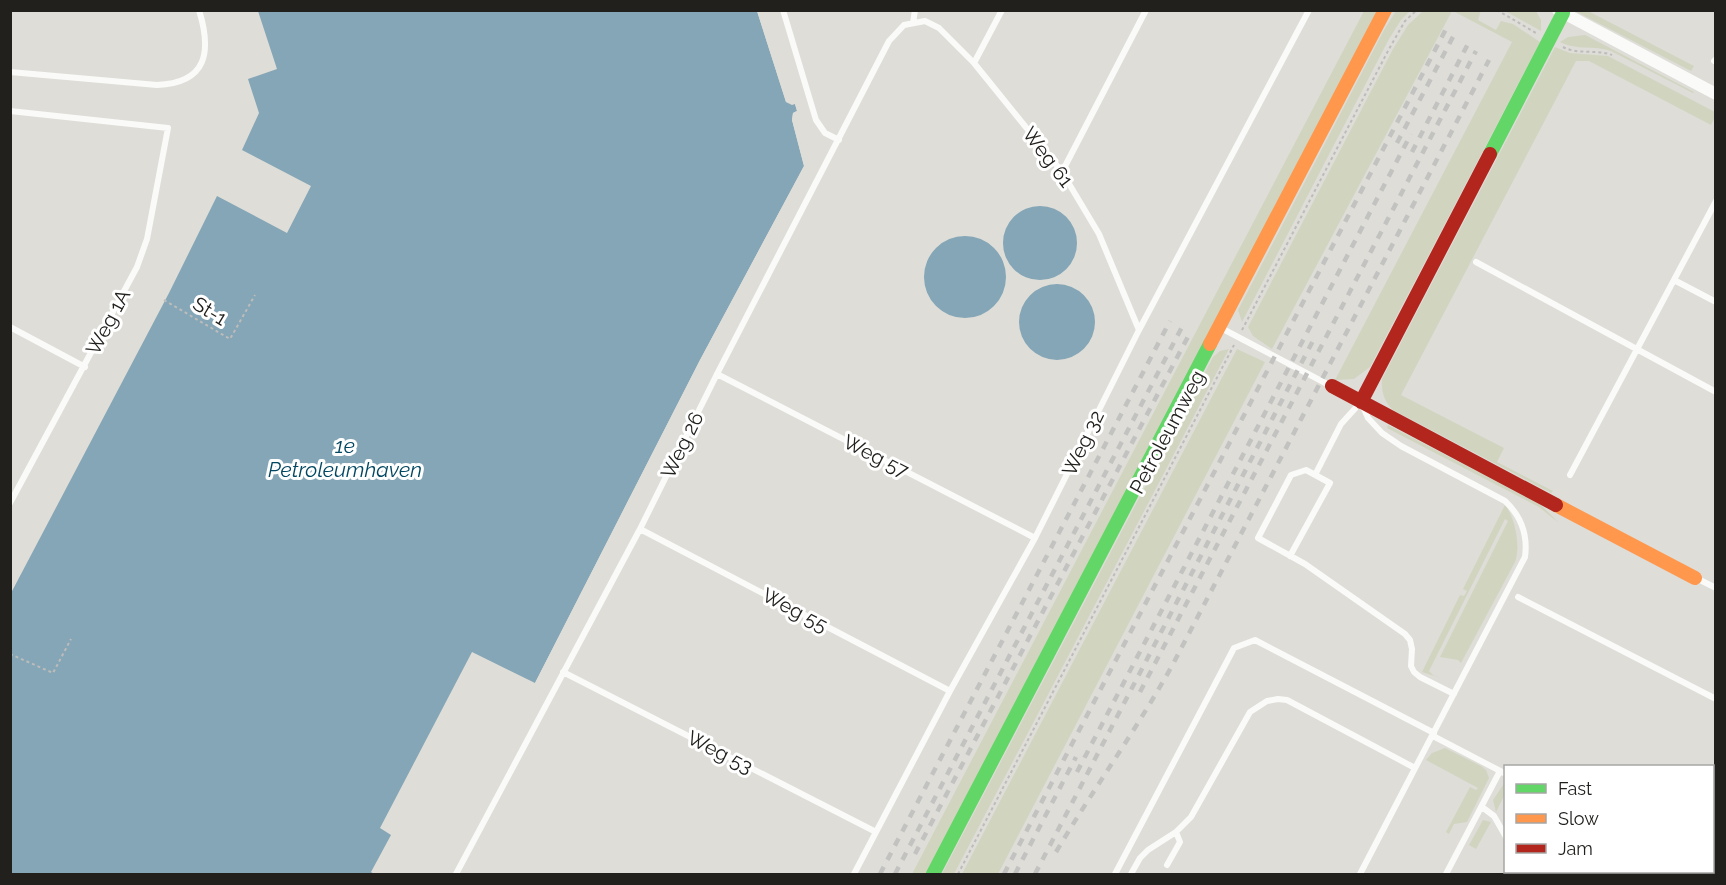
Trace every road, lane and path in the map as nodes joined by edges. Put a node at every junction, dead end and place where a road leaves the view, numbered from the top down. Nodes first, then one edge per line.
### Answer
1 (200, 10) edge
2 (783, 10) edge
3 (915, 10) edge
4 (1002, 10) edge
5 (1146, 10) edge
6 (1310, 10) edge
7 (1385, 10) edge
8 (1417, 10) edge
9 (1497, 10) edge
10 (1560, 12) edge
11 (913, 23) junction
12 (1549, 40) junction
13 (1616, 56) dead end
14 (974, 63) junction
15 (10, 72) edge
16 (1716, 93) edge
17 (10, 111) edge
18 (839, 140) junction
19 (1062, 172) junction
20 (1716, 201) edge
21 (1476, 262) dead end
22 (1674, 280) junction
23 (255, 295) dead end
24 (164, 300) dead end
25 (1716, 303) edge
26 (10, 327) edge
27 (1220, 328) junction
28 (1139, 330) junction
29 (1238, 338) junction
30 (1637, 350) junction
31 (85, 367) junction
32 (717, 374) junction
33 (1332, 386) joint
34 (1716, 392) edge
35 (1361, 402) junction
36 (1315, 475) junction
37 (1570, 475) dead end
38 (10, 503) edge
39 (640, 529) junction
40 (1035, 538) junction
41 (1290, 556) junction
42 (1695, 578) joint
43 (1716, 588) edge
44 (1518, 597) dead end
45 (71, 639) dead end
46 (10, 654) edge
47 (563, 672) junction
48 (950, 691) junction
49 (1454, 694) junction
50 (1716, 699) edge
51 (1433, 735) junction
52 (1415, 768) junction
53 (1503, 773) edge
54 (1482, 807) junction
55 (876, 832) junction
56 (1176, 832) junction
57 (1504, 834) edge
58 (1167, 865) dead end
59 (456, 874) edge
60 (854, 874) edge
61 (933, 874) edge
62 (958, 874) edge
63 (1115, 874) edge
64 (1131, 874) edge
65 (1360, 874) edge
66 (1446, 874) edge

1 - 15 lane
2 - 18 lane
3 - 11 lane
4 - 14 lane
5 - 19 lane
6 - 28 lane, Weg 32
7 - 27 street, Petroleumweg
8 - 29 path, Petroleumweg
9 - 12 path
10 - 12 street
10 - 16 street
11 - 14 lane, Weg 61
11 - 18 lane, Weg 26
12 - 13 path
12 - 35 street
14 - 19 lane, Weg 61
17 - 31 lane, Weg 1A
18 - 32 lane, Weg 26
19 - 28 lane, Weg 61
20 - 22 lane
21 - 30 lane
22 - 25 lane
22 - 30 lane
23 - 24 path, St-1
26 - 31 lane
27 - 29 lane
27 - 61 street, Petroleumweg
28 - 40 lane, Weg 32
29 - 33 lane
29 - 62 path, Petroleumweg
30 - 34 lane
30 - 37 lane
31 - 38 lane, Weg 1A
32 - 39 lane, Weg 26
32 - 40 lane, Weg 57
33 - 35 street
35 - 36 lane
35 - 42 street
35 - 49 lane
36 - 41 lane
36 - 41 lane
39 - 47 lane, Weg 26
39 - 48 lane, Weg 55
40 - 48 lane, Weg 32
41 - 49 lane
42 - 43 lane
44 - 50 lane
45 - 46 path
47 - 55 lane, Weg 53
47 - 59 lane, Weg 26
48 - 55 lane, Weg 32
49 - 51 lane
51 - 52 lane
51 - 53 lane
51 - 63 lane
52 - 56 lane
52 - 65 lane
53 - 54 lane
54 - 57 lane
54 - 66 lane
55 - 60 lane, Weg 32
56 - 58 lane
56 - 64 lane

